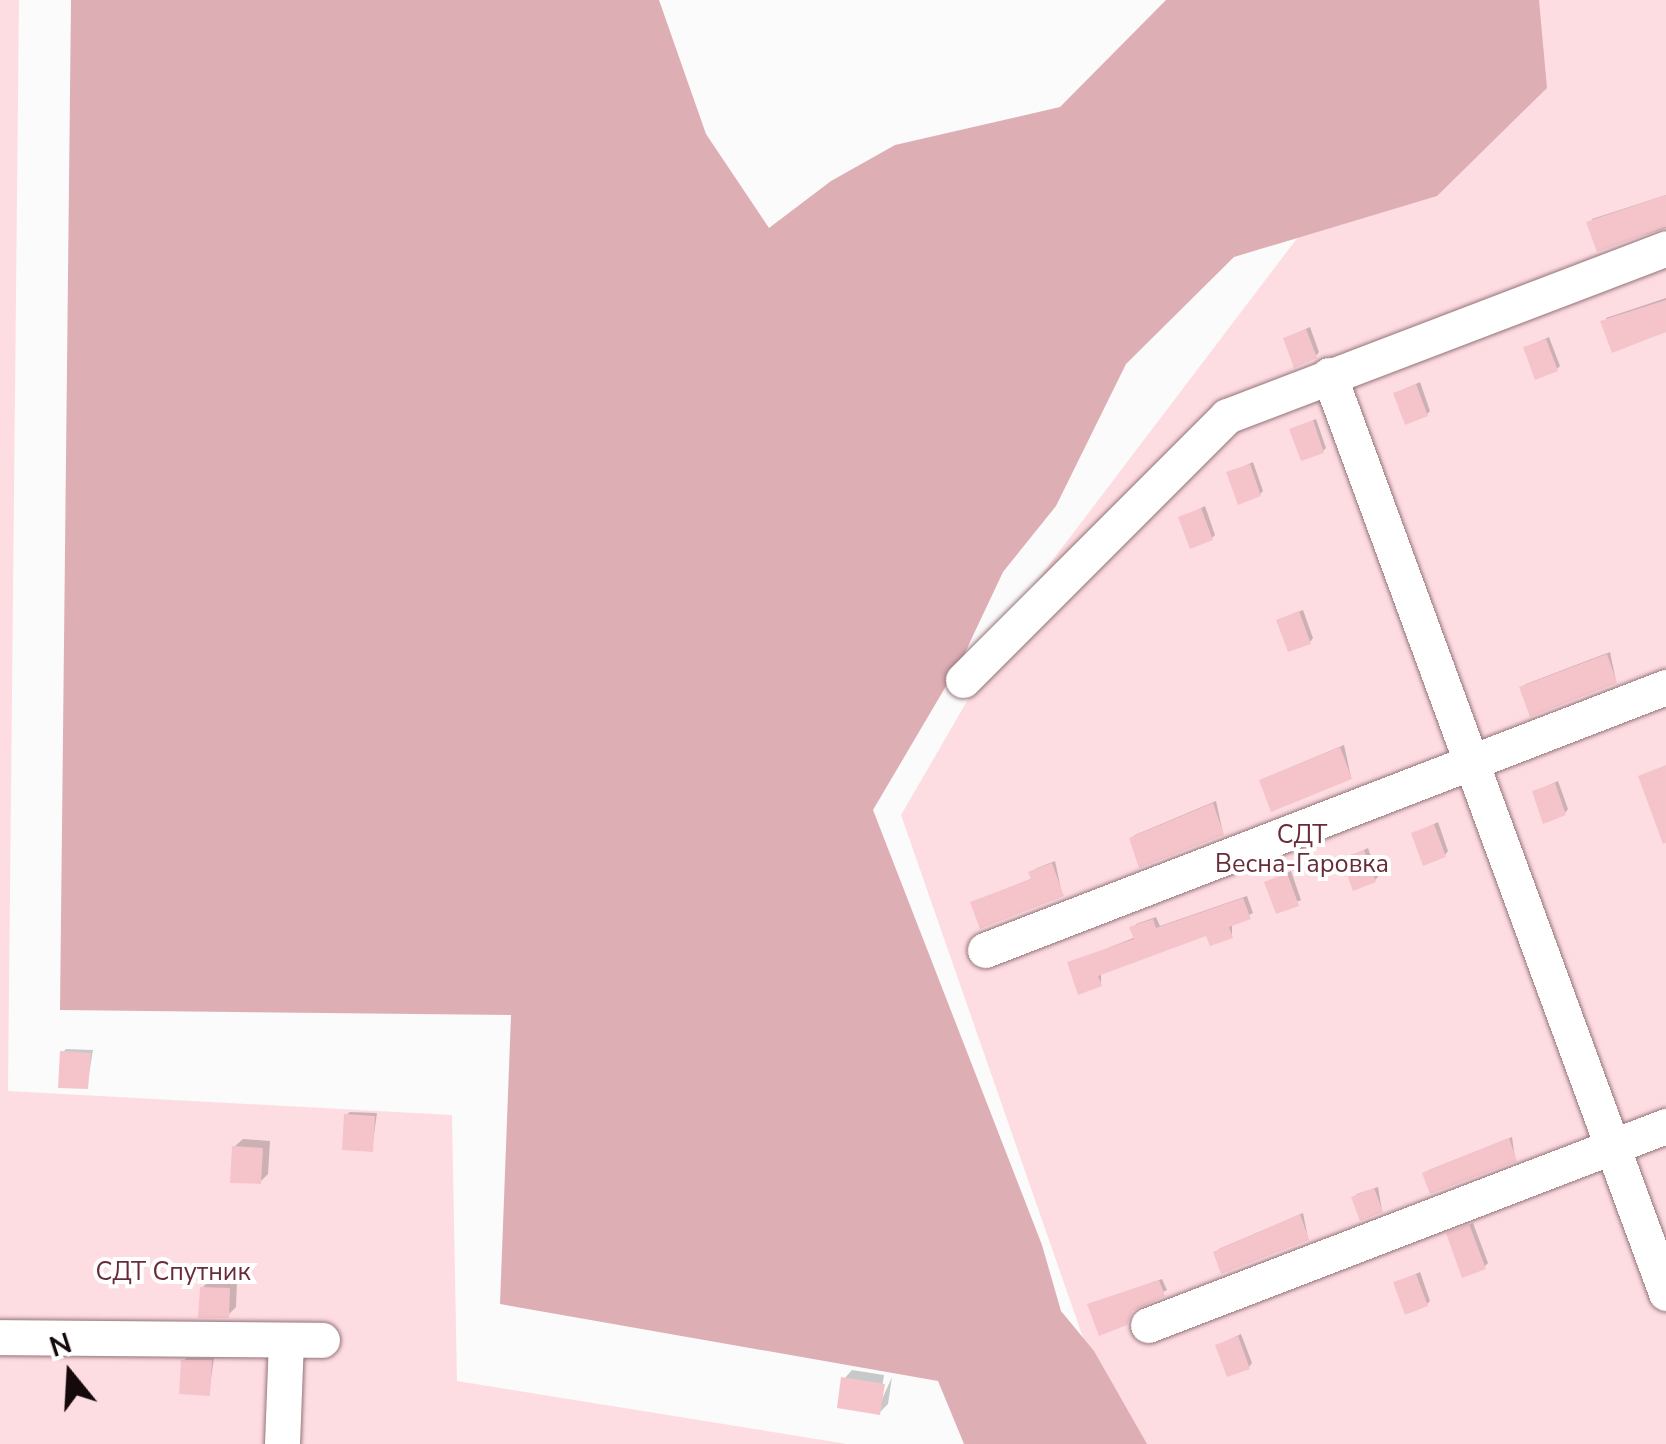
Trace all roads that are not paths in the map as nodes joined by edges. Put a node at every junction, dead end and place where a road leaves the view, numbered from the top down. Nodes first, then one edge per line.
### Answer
1 (1666, 248) edge
2 (1329, 375) junction
3 (963, 680) dead end
4 (1666, 687) edge
5 (1467, 762) junction
6 (985, 950) dead end
7 (1666, 1126) edge
8 (1612, 1146) junction
9 (1666, 1293) edge
10 (1148, 1325) dead end
11 (0, 1337) edge
12 (282, 1444) edge

1 - 2 street
2 - 3 street
2 - 5 street
4 - 5 street
5 - 6 street
5 - 8 street
7 - 8 street
8 - 9 street
8 - 10 street
11 - 12 street

